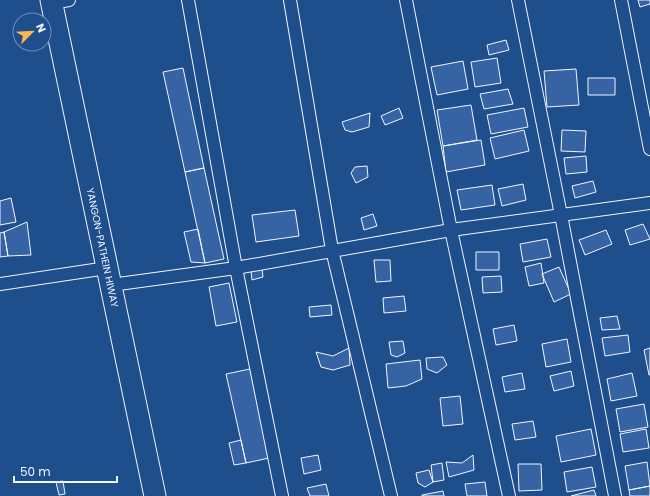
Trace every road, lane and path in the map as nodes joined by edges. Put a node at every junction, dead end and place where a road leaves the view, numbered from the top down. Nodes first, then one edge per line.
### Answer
1 (188, 0) edge
2 (290, 0) edge
3 (406, 0) edge
4 (518, 0) edge
5 (621, 0) edge
6 (58, 1) edge
7 (650, 149) edge
8 (650, 203) edge
9 (561, 215) junction
10 (451, 230) junction
11 (332, 250) junction
12 (236, 268) junction
13 (109, 277) junction
14 (0, 284) edge
15 (155, 496) edge
16 (282, 496) edge
17 (391, 496) edge
18 (509, 496) edge
19 (615, 496) edge

1 - 12 street
2 - 11 street
3 - 10 street
4 - 9 street
5 - 7 street
6 - 13 highway, YANGON-PATHEIN HIWAY
8 - 9 street
9 - 10 street
9 - 19 street
10 - 11 street
10 - 18 street
11 - 12 street
11 - 17 street
12 - 13 street
12 - 16 street
13 - 14 street
13 - 15 highway, YANGON-PATHEIN HIWAY

